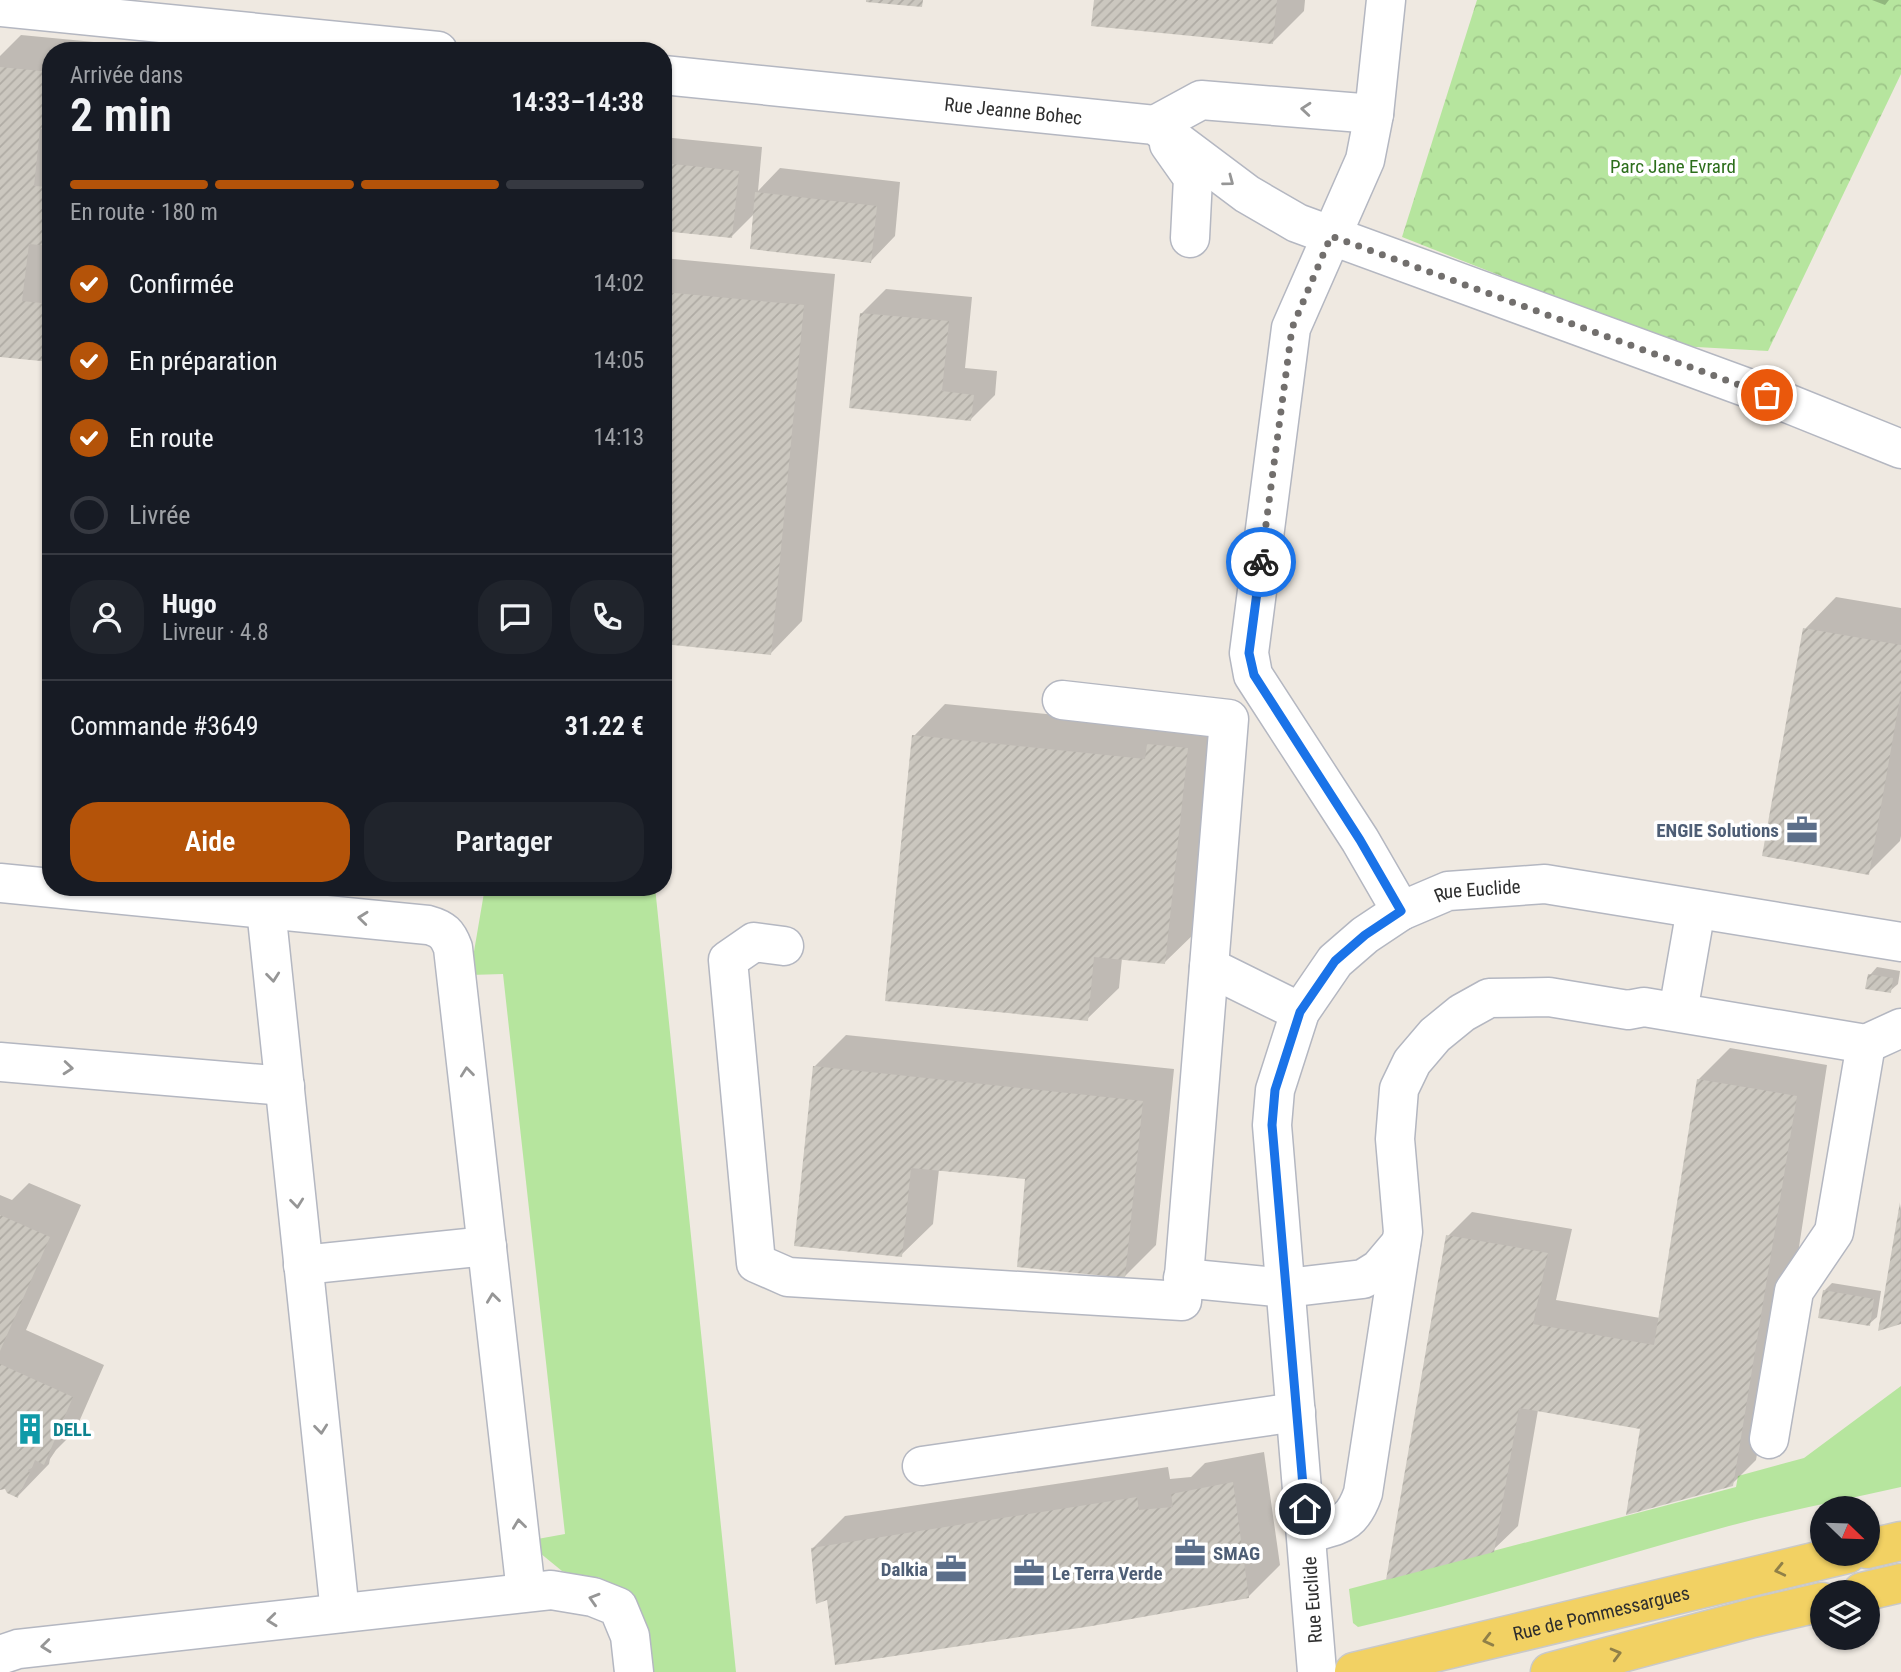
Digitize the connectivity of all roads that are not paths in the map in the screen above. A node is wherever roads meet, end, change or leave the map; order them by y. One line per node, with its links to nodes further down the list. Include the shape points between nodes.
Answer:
1 (1386, 0): 5 (street)
2 (0, 7): 3 (street)
3 (319, 42)
4 (672, 76): 6 (street, Rue Jeanne Bohec)
5 (1374, 114): 6 (street, one-way to 6, via 1201,100); 7 (street, via 1365,160)
6 (1155, 125): 7 (street, one-way to 7, via 1247,194 1297,223); 8 (street, via 1193,178)
7 (1331, 236): 9 (street, via 1767,395); 16 (street, via 1292,328 1249,653 1254,675)
8 (1190, 238)
9 (1901, 449)
10 (1062, 700): 19 (street, via 1229,719)
11 (0, 883): 12 (street)
12 (42, 887)
13 (133, 896): 14 (street)
14 (266, 909): 25 (street, one-way to 25); 27 (street, one-way to 14, via 449,936 428,925)
15 (1696, 909): 16 (street, Rue Euclide, via 1545,884 1448,891); 17 (street, Rue Euclide); 21 (street)
16 (1401, 911): 20 (street, Rue Euclide, via 1335,961)
17 (1901, 942)
18 (784, 946): 29 (street, via 754,942 728,960 756,1263 788,1277 1182,1301)
19 (1209, 967): 20 (street); 29 (street)
20 (1300, 1012): 30 (street, Rue Euclide, via 1275,1090 1272,1125)
21 (1678, 1012): 23 (street); 26 (street, via 1643,1007 1628,1010 1549,997 1489,998 1435,1035 1412,1062 1399,1089 1395,1139)
22 (1901, 1028): 23 (street)
23 (1866, 1044): 32 (street, via 1834,1232 1794,1291)
24 (0, 1062): 25 (street, one-way to 25)
25 (285, 1086): 28 (street, one-way to 28)
26 (1401, 1243): 30 (street, via 1379,1269 1363,1279); 34 (street, via 1363,1493 1347,1522)
27 (487, 1246): 28 (street); 40 (street, one-way to 27)
28 (303, 1265): 42 (street, one-way to 42)
29 (1184, 1278): 30 (street)
30 (1286, 1288): 31 (street, Rue Euclide)
31 (1296, 1412): 33 (street); 34 (street, Rue Euclide)
32 (1769, 1439)
33 (922, 1466)
34 (1307, 1534): 45 (street, Rue Euclide)
35 (1901, 1541): 36 (main road)
36 (1880, 1546)
37 (1810, 1563): 46 (main road, Rue de Pommessargues, one-way to 46)
38 (1901, 1583): 39 (main road)
39 (1880, 1588)
40 (526, 1592): 42 (street); 44 (street, one-way to 40, via 630,1636 618,1607 583,1595)
41 (1810, 1605): 47 (main road, one-way to 41)
42 (340, 1613): 43 (street, one-way to 43, via 18,1649)
43 (0, 1655)
44 (634, 1672)
45 (1317, 1672)
46 (1354, 1672)
47 (1550, 1672)

